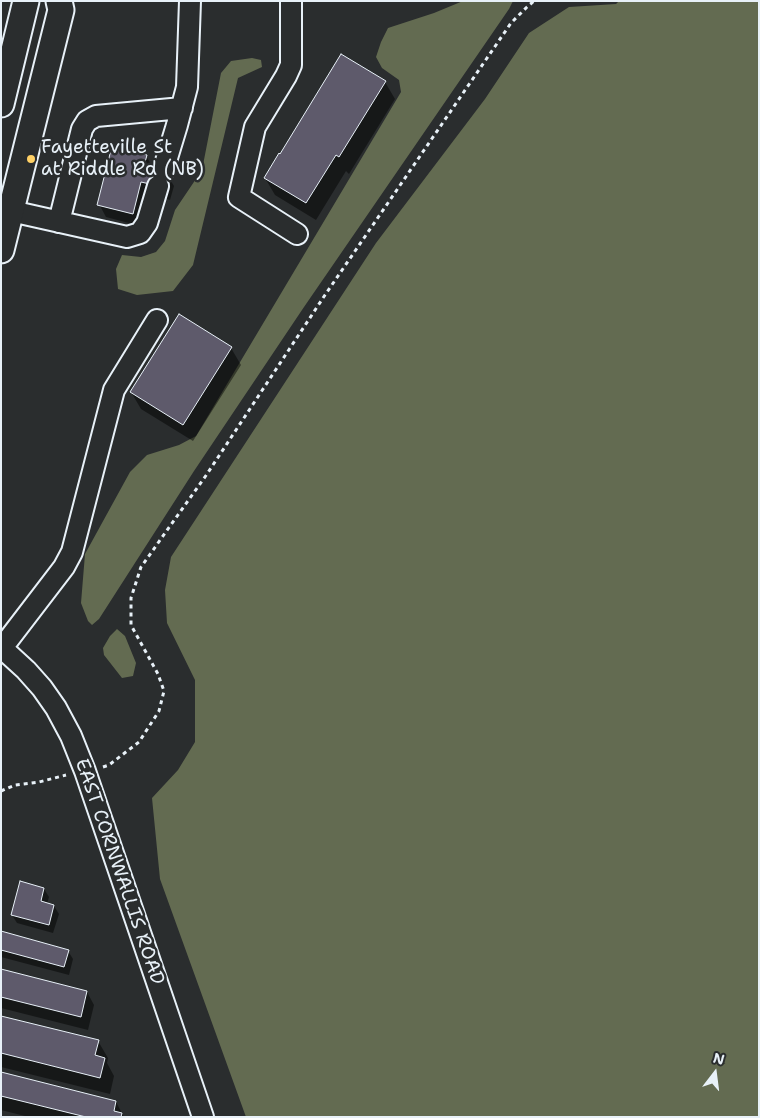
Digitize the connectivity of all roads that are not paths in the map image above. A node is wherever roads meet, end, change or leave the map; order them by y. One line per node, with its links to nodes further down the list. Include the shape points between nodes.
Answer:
1 (26, 1): 5 (main road)
2 (59, 1): 7 (main road, via 61,10)
3 (190, 1): 6 (street, via 187,87)
4 (291, 1): 9 (street, via 291,65 255,127 239,197)
5 (1, 104)
6 (182, 108): 8 (street, via 96,116 87,121 82,129); 8 (street, via 147,223 140,233 127,237)
7 (11, 211): 8 (street); 10 (main road)
8 (59, 222)
9 (297, 234)
10 (1, 250)
11 (157, 320): 12 (street, via 114,390 72,552)
12 (2, 648): 13 (street, EAST CORNWALLIS ROAD, via 42,688 71,736)
13 (203, 1117)

